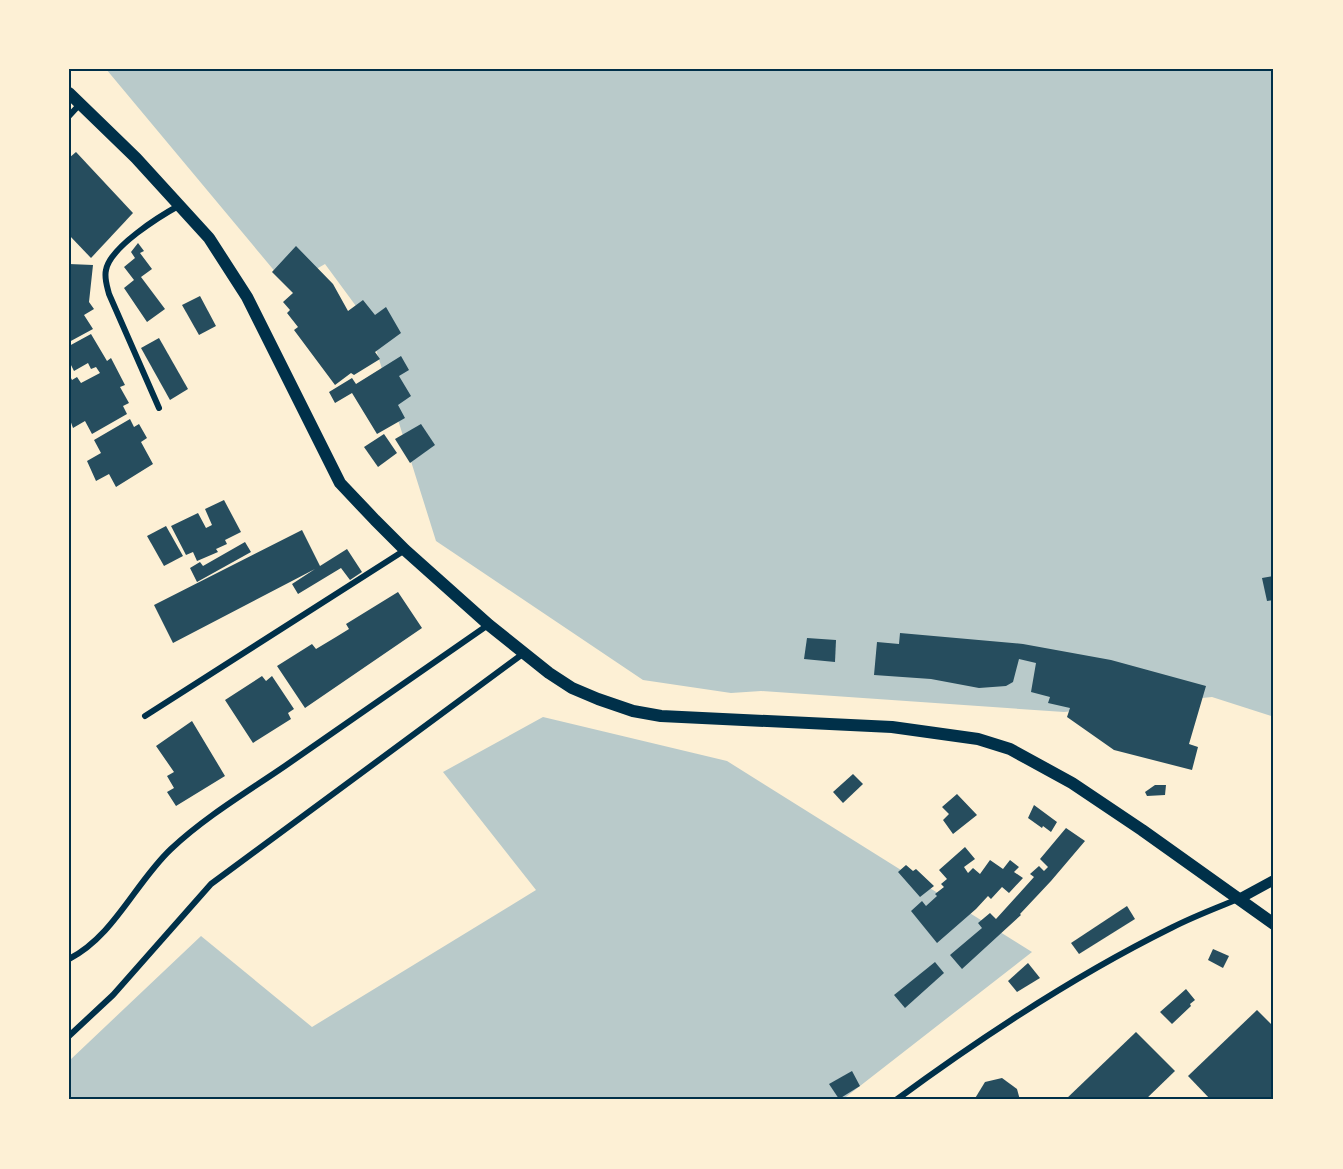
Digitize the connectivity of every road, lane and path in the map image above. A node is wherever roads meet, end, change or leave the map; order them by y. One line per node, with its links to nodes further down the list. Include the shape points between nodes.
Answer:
1 (69, 93): 2 (main road)
2 (80, 104): 3 (street); 4 (main road)
3 (69, 116)
4 (180, 205): 5 (street, via 148,223 111,259 106,271 109,294); 6 (main road, via 209,238 247,297 340,483)
5 (159, 408)
6 (405, 550): 7 (main road); 9 (street)
7 (489, 625): 8 (main road); 13 (street, via 198,827 152,869 100,936)
8 (524, 653): 11 (main road, via 572,688 633,711 661,716 892,727 978,739 1010,749 1081,789); 14 (street, via 210,884 112,995)
9 (145, 716)
10 (1274, 880): 11 (street)
11 (1239, 899): 12 (main road); 15 (street, via 1172,927 1102,965 1002,1026)
12 (1274, 924)
13 (69, 959)
14 (69, 1036)
15 (896, 1100)

